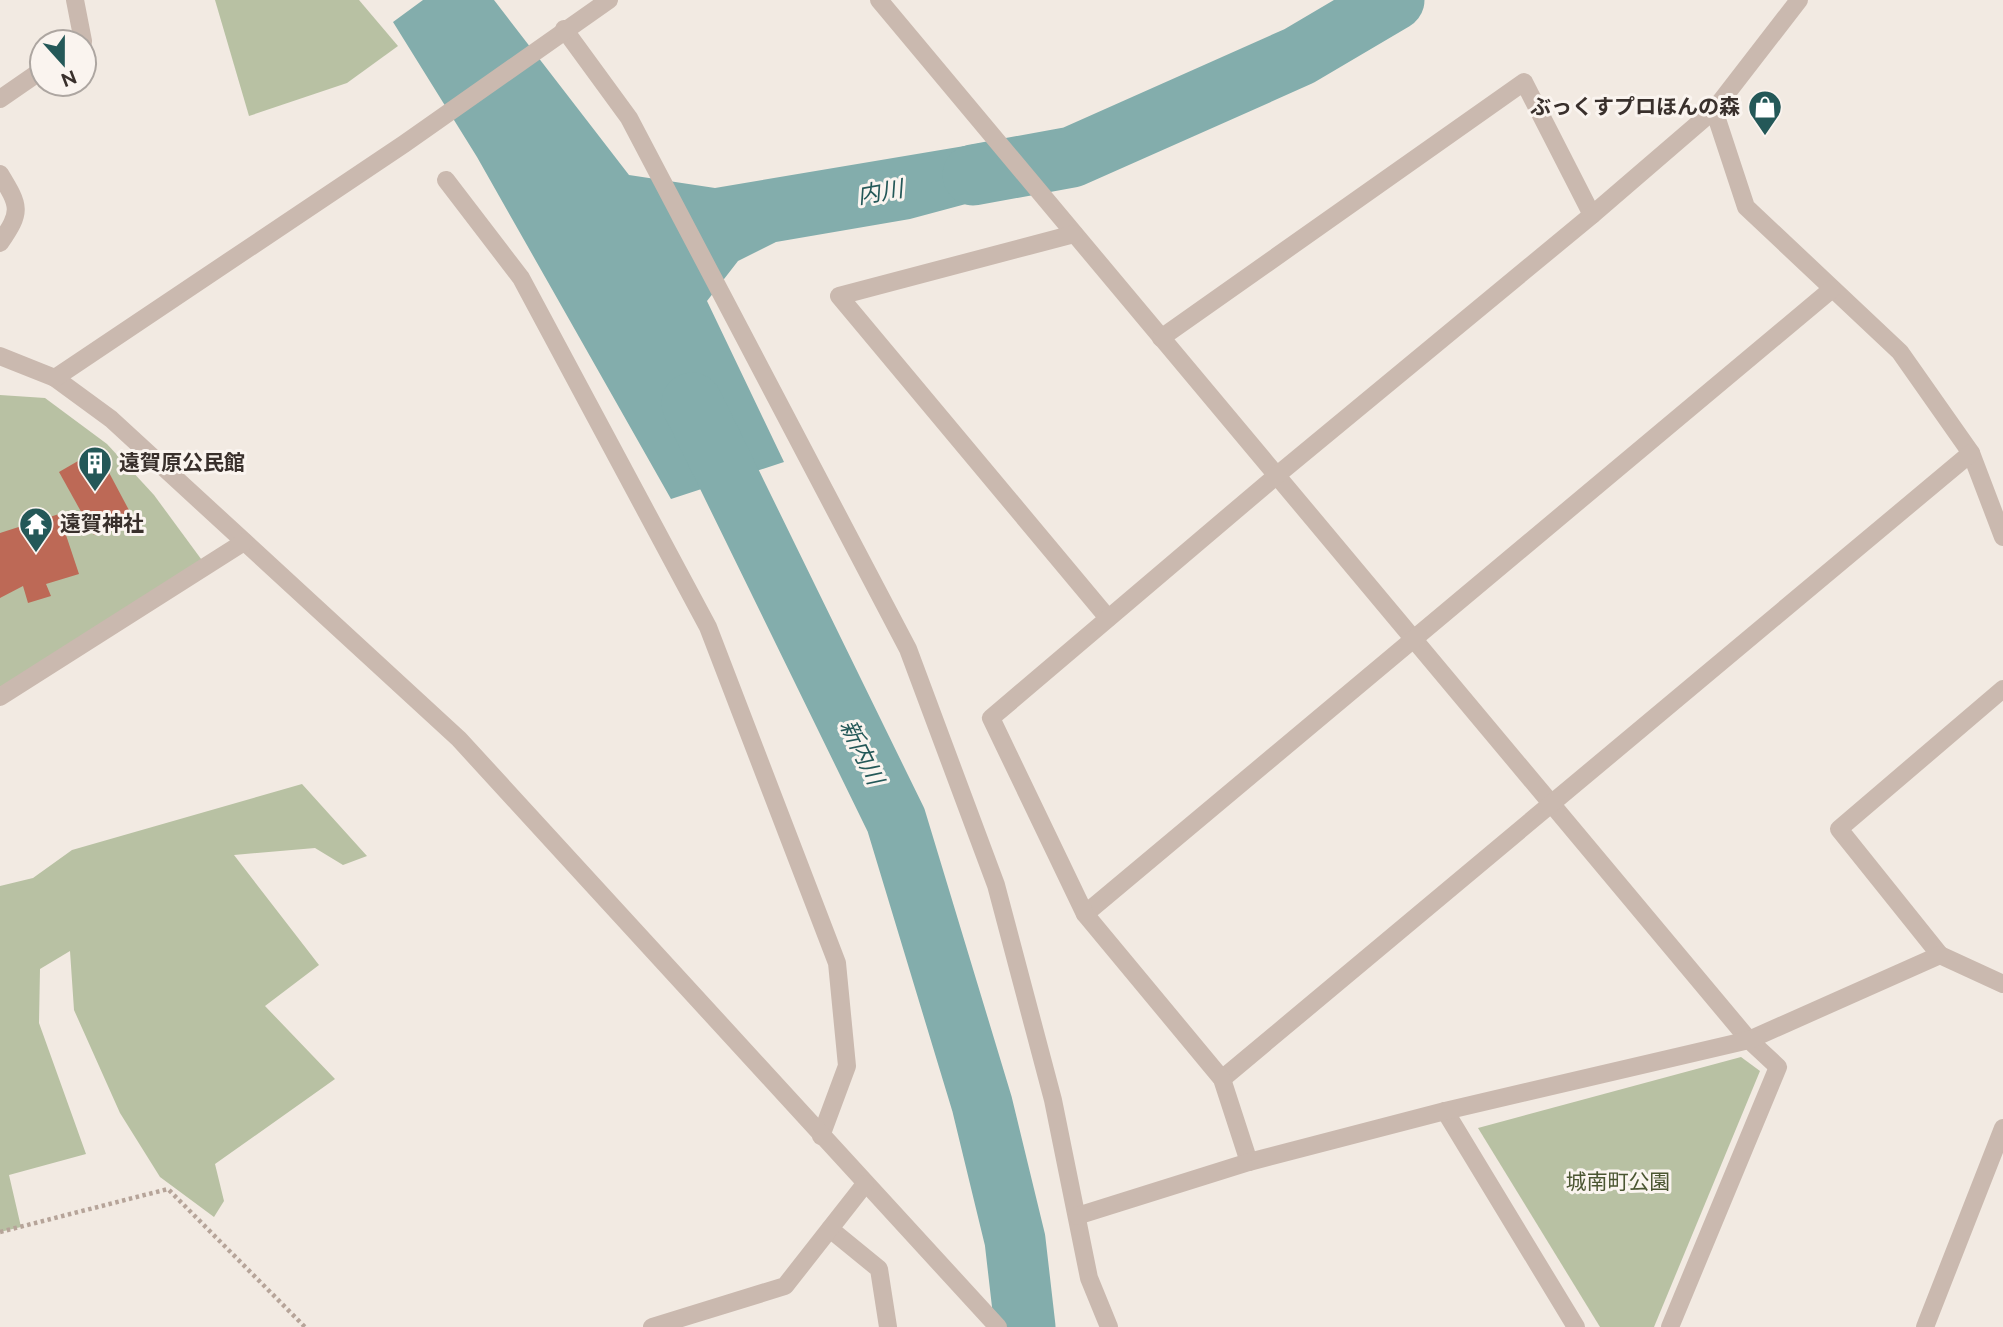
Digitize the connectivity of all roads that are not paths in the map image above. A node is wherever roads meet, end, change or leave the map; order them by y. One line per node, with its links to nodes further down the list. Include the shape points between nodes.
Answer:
1 (75, 0): 5 (street)
2 (609, 0): 6 (street)
3 (879, 0): 13 (street)
4 (1799, 0): 9 (street)
5 (80, 28)
6 (565, 29): 18 (street, via 404,144); 38 (street, via 629,118 908,649 996,885 1053,1100)
7 (28, 79): 8 (street)
8 (0, 99)
9 (1714, 110): 12 (street); 15 (street, via 1746,207)
10 (0, 174): 14 (street, via 15,198 16,220)
11 (446, 180): 35 (street, via 521,278 708,627 837,963 847,1066)
12 (1592, 215): 16 (street, via 1524,82); 20 (street)
13 (1074, 234): 16 (street); 23 (street, via 839,296)
14 (0, 243)
15 (1832, 289): 19 (street, via 1900,352); 24 (street)
16 (1161, 338): 20 (street)
17 (0, 356): 18 (street)
18 (55, 378): 22 (street, via 111,419)
19 (1971, 453): 21 (street); 27 (street)
20 (1276, 475): 23 (street); 24 (street)
21 (2003, 537)
22 (244, 542): 26 (street); 35 (street, via 459,739)
23 (1108, 618): 28 (street, via 991,718)
24 (1414, 639): 27 (street); 28 (street)
25 (2003, 689): 29 (street, via 1839,829)
26 (0, 697)
27 (1552, 803): 31 (street); 32 (street)
28 (1085, 914): 32 (street)
29 (1940, 955): 30 (street); 31 (street)
30 (2003, 984)
31 (1749, 1040): 33 (street); 45 (street, via 1778,1067)
32 (1222, 1079): 36 (street)
33 (1446, 1111): 36 (street); 44 (street)
34 (2003, 1128): 46 (street)
35 (821, 1136): 37 (street)
36 (1249, 1162): 38 (street)
37 (864, 1184): 39 (street); 42 (street)
38 (1077, 1216): 43 (street, via 1089,1278)
39 (830, 1229): 40 (street, via 785,1286); 41 (street, via 879,1269)
40 (652, 1327)
41 (888, 1327)
42 (998, 1327)
43 (1109, 1327)
44 (1576, 1327)
45 (1671, 1327)
46 (1925, 1327)

